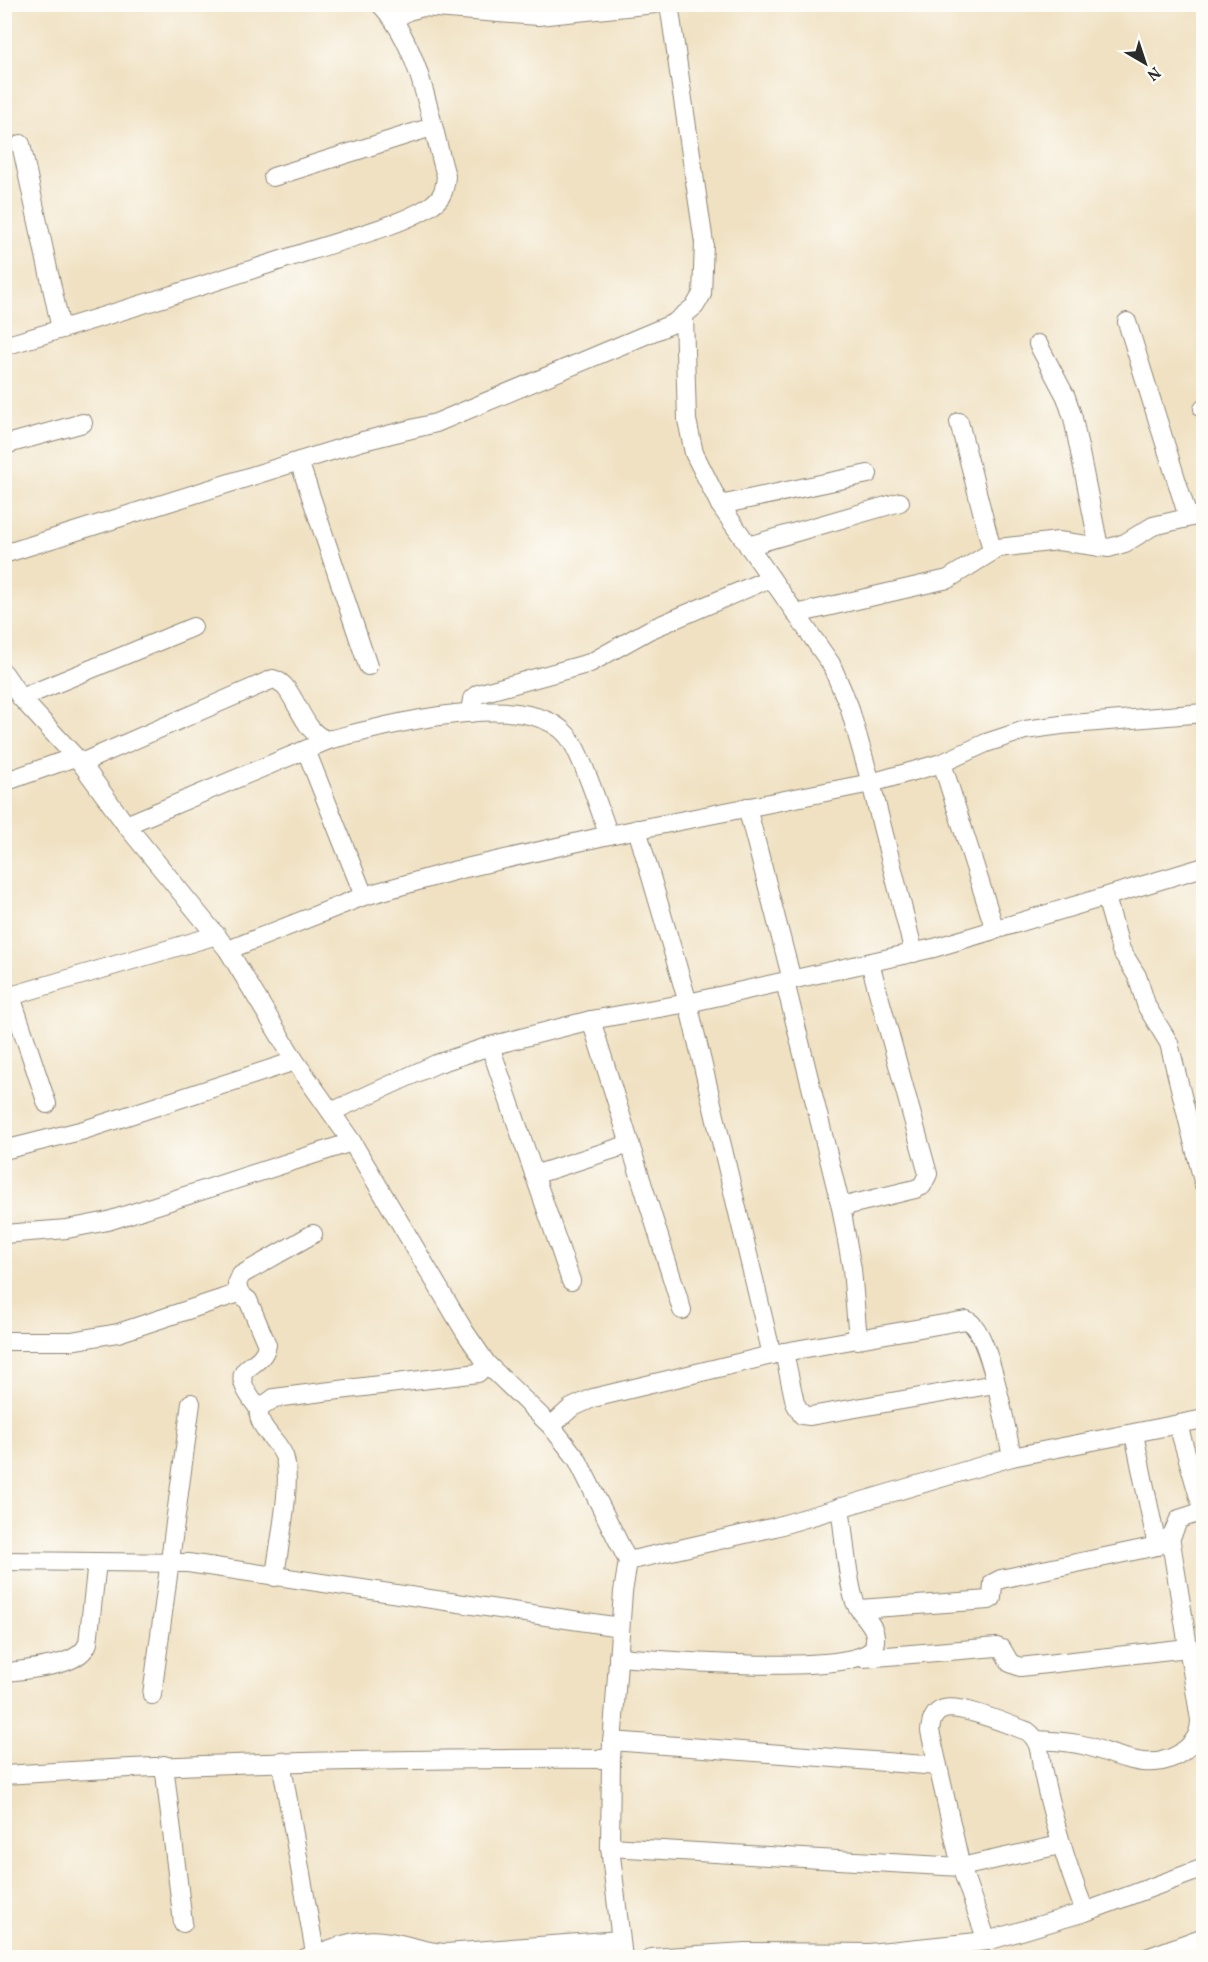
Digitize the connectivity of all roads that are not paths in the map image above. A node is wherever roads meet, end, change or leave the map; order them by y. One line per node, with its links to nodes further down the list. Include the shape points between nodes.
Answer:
1 (380, 4): 5 (street)
2 (655, 4): 4 (street)
3 (669, 4): 9 (street, via 704,243 702,294)
4 (628, 7): 5 (street, via 538,16 423,7)
5 (395, 20): 6 (street, via 413,58)
6 (432, 127): 8 (street); 11 (street, via 446,176 445,188 432,205 380,228)
7 (21, 144): 11 (street)
8 (273, 177)
9 (684, 315): 17 (street, via 674,323 436,423); 20 (street, via 687,420 694,453)
10 (1127, 322): 21 (street)
11 (61, 329): 13 (street)
12 (1038, 344): 23 (street, via 1073,417)
13 (4, 346)
14 (959, 422): 24 (street)
15 (83, 423): 16 (street)
16 (4, 445)
17 (299, 461): 25 (street); 29 (street)
18 (868, 474): 20 (street)
19 (900, 502): 22 (street)
20 (720, 505): 22 (street)
21 (1196, 515): 23 (street, via 1153,526 1117,547)
22 (748, 546): 26 (street)
23 (1100, 547): 24 (street, via 1058,541)
24 (992, 550): 27 (street, via 948,579)
25 (4, 554)
26 (771, 578): 27 (street); 32 (street, via 649,630 590,663 477,694)
27 (796, 614): 39 (street, via 831,664 849,706)
28 (193, 627): 31 (street)
29 (369, 666)
30 (4, 673): 31 (street)
31 (21, 698): 36 (street)
32 (470, 713): 34 (street); 43 (street, via 521,712 543,718 559,728 571,741)
33 (1203, 713): 37 (street, via 1025,730)
34 (331, 739): 35 (street); 36 (street, via 314,733 283,685 273,679)
35 (306, 750): 41 (street); 45 (street)
36 (78, 760): 38 (street); 41 (street)
37 (942, 764): 39 (street); 47 (street)
38 (4, 782)
39 (871, 783): 40 (street); 49 (street)
40 (747, 807): 42 (street); 51 (street)
41 (126, 825): 48 (street)
42 (637, 829): 43 (street); 53 (street)
43 (609, 835): 45 (street)
44 (1202, 872): 46 (street)
45 (364, 896): 48 (street)
46 (1106, 897): 47 (street); 63 (street, via 1121,950 1137,976 1146,1007 1169,1043)
47 (995, 930): 49 (street)
48 (222, 943): 52 (street); 56 (street)
49 (914, 953): 50 (street)
50 (870, 963): 51 (street); 64 (street, via 928,1174 922,1186 915,1189)
51 (789, 981): 53 (street); 64 (street)
52 (8, 997): 57 (street)
53 (688, 1004): 54 (street); 72 (street)
54 (591, 1020): 55 (street); 60 (street)
55 (490, 1046): 58 (street, via 436,1064); 62 (street)
56 (295, 1061): 58 (street); 61 (street, via 84,1130)
57 (47, 1104)
58 (331, 1112): 59 (street)
59 (352, 1142): 65 (street, via 108,1221); 73 (street)
60 (630, 1144): 62 (street); 69 (street)
61 (4, 1150)
62 (534, 1175): 67 (street)
63 (1203, 1185)
64 (841, 1207): 70 (street, via 852,1269)
65 (4, 1234)
66 (313, 1234): 68 (street, via 241,1275)
67 (571, 1281)
68 (239, 1293): 71 (street, via 118,1333 71,1341); 76 (street, via 248,1300 267,1345 242,1376 243,1386)
69 (682, 1310)
70 (858, 1340): 72 (street); 74 (street, via 969,1320)
71 (4, 1341)
72 (778, 1353): 74 (street, via 802,1415); 79 (street, via 593,1398 571,1408)
73 (487, 1364): 76 (street, via 478,1373 273,1398); 79 (street)
74 (995, 1383): 81 (street)
75 (191, 1403): 88 (street)
76 (259, 1409): 89 (street, via 261,1423 279,1446 286,1465)
77 (1203, 1419): 78 (street)
78 (1178, 1425): 80 (street); 83 (street)
79 (550, 1426): 86 (street, via 577,1459)
80 (1134, 1434): 81 (street); 84 (street)
81 (1012, 1457): 82 (street)
82 (840, 1507): 86 (street, via 775,1527); 90 (street)
83 (1203, 1511): 84 (street, via 1179,1519)
84 (1164, 1541): 90 (street, via 1001,1579 993,1583 989,1600); 92 (street)
85 (4, 1561): 87 (street)
86 (628, 1561): 91 (street)
87 (97, 1562): 88 (street); 95 (street, via 88,1643 81,1654 67,1662)
88 (169, 1563): 89 (street); 96 (street)
89 (275, 1577): 91 (street)
90 (859, 1610): 94 (street, via 873,1628 874,1645)
91 (620, 1627): 93 (street)
92 (1188, 1648): 94 (street, via 1020,1667 1010,1663 998,1647); 97 (street, via 1200,1728 1182,1753 1160,1762 1144,1763 1076,1744)
93 (618, 1657): 94 (street, via 758,1667); 98 (street)
94 (863, 1658)
95 (4, 1673)
96 (152, 1695)
97 (1036, 1740): 101 (street, via 1027,1731 955,1708 945,1709 931,1721); 103 (street)
98 (612, 1750): 99 (street); 101 (street); 104 (street)
99 (280, 1761): 100 (street); 114 (street)
100 (164, 1765): 102 (street); 108 (street)
101 (938, 1766): 105 (street)
102 (4, 1775)
103 (1060, 1845): 105 (street); 107 (street)
104 (610, 1847): 105 (street); 111 (street)
105 (961, 1867): 110 (street)
106 (1203, 1868): 107 (street)
107 (1085, 1912): 110 (street)
108 (183, 1923)
109 (1203, 1937): 112 (street)
110 (987, 1941): 113 (street, via 869,1953)
111 (622, 1949): 114 (street, via 446,1953 380,1940 362,1941)
112 (1185, 1951): 116 (street)
113 (746, 1955): 115 (street)
114 (312, 1956)
115 (651, 1958)
116 (1147, 1958)

